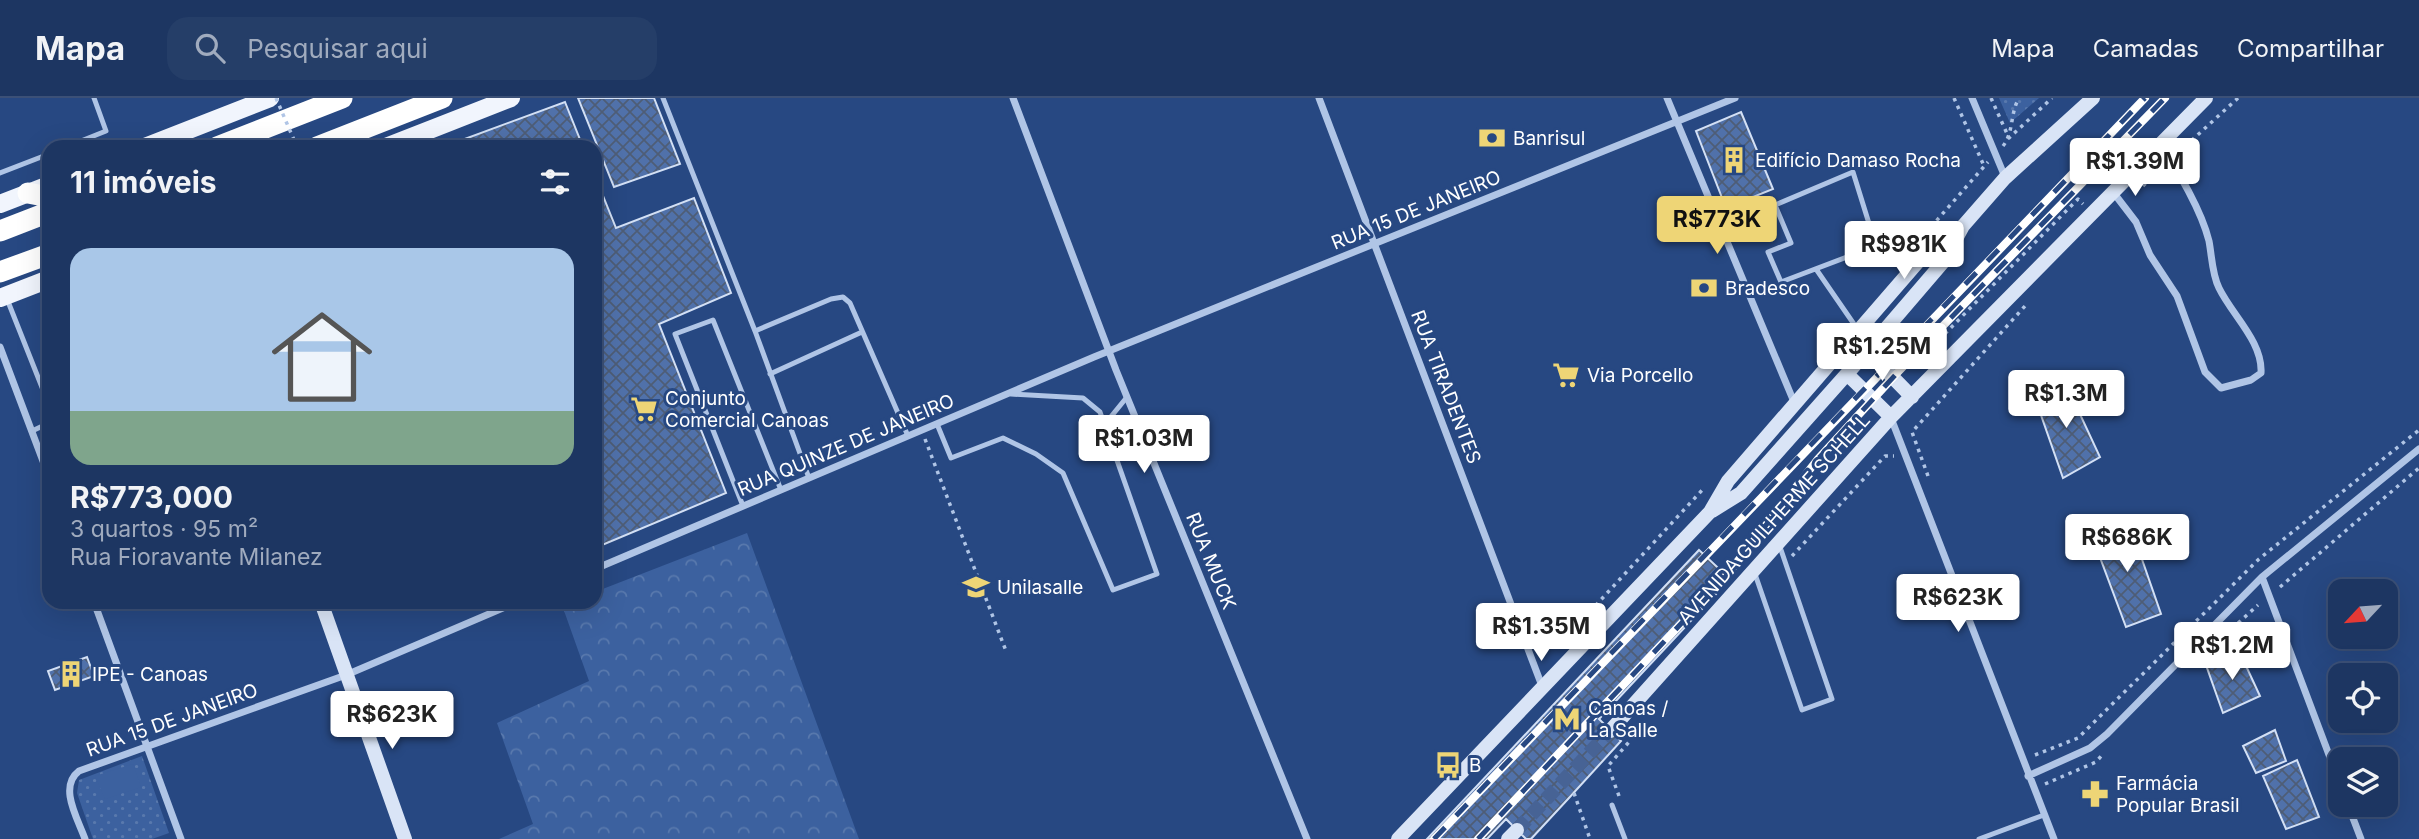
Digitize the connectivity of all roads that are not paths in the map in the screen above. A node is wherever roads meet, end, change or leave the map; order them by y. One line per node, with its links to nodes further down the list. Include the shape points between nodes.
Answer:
1 (94, 98): 15 (lane, via 106,131)
2 (270, 98): 16 (main road)
3 (342, 98): 17 (highway)
4 (442, 98): 18 (highway)
5 (511, 98): 19 (main road)
6 (663, 98): 41 (lane)
7 (1013, 98): 44 (street, RUA MUCK)
8 (1319, 98): 32 (street, RUA TIRADENTES)
9 (1667, 98): 14 (street)
10 (1735, 98): 14 (street, RUA 15 DE JANEIRO)
11 (1972, 98): 23 (street)
12 (2093, 98): 23 (main road)
13 (2206, 98): 20 (main road, AVENIDA GUILHERME SCHELL)
14 (1677, 123): 32 (street, RUA 15 DE JANEIRO); 52 (street)
15 (84, 140)
16 (163, 140)
17 (235, 140)
18 (335, 140)
19 (420, 140)
20 (2158, 145): 25 (main road, AVENIDA GUILHERME SCHELL); 25 (street, via 2171,159 2208,239 2217,286 2254,342 2261,373 2221,388 2212,382 2177,296)
21 (42, 157): 22 (lane)
22 (0, 173)
23 (2005, 178): 30 (main road)
24 (42, 188): 26 (main road)
25 (2113, 191): 51 (main road, AVENIDA GUILHERME SCHELL)
26 (28, 193): 27 (highway); 28 (main road)
27 (42, 196)
28 (0, 204)
29 (42, 215): 31 (highway)
30 (1963, 226): 37 (main road, via 1930,248); 45 (main road, via 1944,261)
31 (0, 231)
32 (1374, 244): 44 (street, RUA 15 DE JANEIRO); 73 (street, RUA TIRADENTES)
33 (1876, 246): 35 (lane); 35 (lane, via 1853,172 1775,205 1791,243 1768,252 1781,282); 37 (lane)
34 (42, 257): 36 (highway)
35 (1816, 269): 40 (lane)
36 (0, 272)
37 (1908, 273): 40 (main road)
38 (42, 284): 39 (main road)
39 (3, 297): 48 (lane)
40 (1858, 330): 52 (main road)
41 (755, 331): 42 (lane, via 843,297); 46 (lane)
42 (862, 332): 46 (lane); 58 (lane)
43 (0, 347): 57 (street)
44 (1109, 351): 49 (street, RUA QUINZE DE JANEIRO); 50 (street, RUA MUCK)
45 (1867, 352): 47 (main road); 51 (main road)
46 (770, 374): 61 (lane)
47 (1847, 374): 53 (main road); 64 (main road, via 1741,493)
48 (42, 389)
49 (1007, 394): 54 (street, RUA QUINZE DE JANEIRO); 55 (lane, via 1083,398 1100,412)
50 (1127, 397): 55 (lane); 84 (street, RUA MUCK)
51 (1912, 397): 53 (main road, AVENIDA GUILHERME SCHELL)
52 (1794, 402): 64 (main road, via 1728,481)
53 (1891, 417): 65 (main road, AVENIDA GUILHERME SCHELL); 77 (street)
54 (937, 424): 55 (lane, via 951,458 1003,438 1063,473 1113,590 1157,574); 58 (street, RUA QUINZE DE JANEIRO)
55 (1104, 424)
56 (42, 427): 57 (lane)
57 (32, 431): 60 (street)
58 (908, 436): 61 (street, RUA QUINZE DE JANEIRO)
59 (2419, 449): 68 (street)
60 (42, 452)
61 (809, 478): 62 (street, RUA QUINZE DE JANEIRO)
62 (781, 490): 63 (street, RUA QUINZE DE JANEIRO); 63 (lane, via 713,320 675,334)
63 (743, 506): 66 (street, RUA QUINZE DE JANEIRO)
64 (1710, 512): 73 (main road)
65 (1779, 543): 67 (main road, AVENIDA GUILHERME SCHELL); 67 (lane, via 1832,699 1802,710)
66 (602, 566)
67 (1754, 571): 74 (main road, AVENIDA GUILHERME SCHELL)
68 (2262, 577): 76 (street); 77 (street, via 2107,734 2090,748)
69 (97, 609): 75 (street)
70 (323, 609): 72 (main road)
71 (501, 609): 72 (street)
72 (346, 675): 75 (street, RUA 15 DE JANEIRO); 83 (main road)
73 (1542, 687): 85 (main road)
74 (1610, 731)
75 (146, 745): 81 (street, RUA 15 DE JANEIRO, via 79,771 71,779 69,792); 82 (street)
76 (2328, 752)
77 (2028, 776): 79 (street)
78 (1612, 805): 86 (lane)
79 (2044, 815): 87 (lane); 88 (street)
80 (2353, 817): 89 (street)
81 (85, 839)
82 (180, 839)
83 (405, 839)
84 (1307, 839)
85 (1398, 839)
86 (1625, 839)
87 (1979, 839)
88 (2054, 839)
89 (2361, 839)

